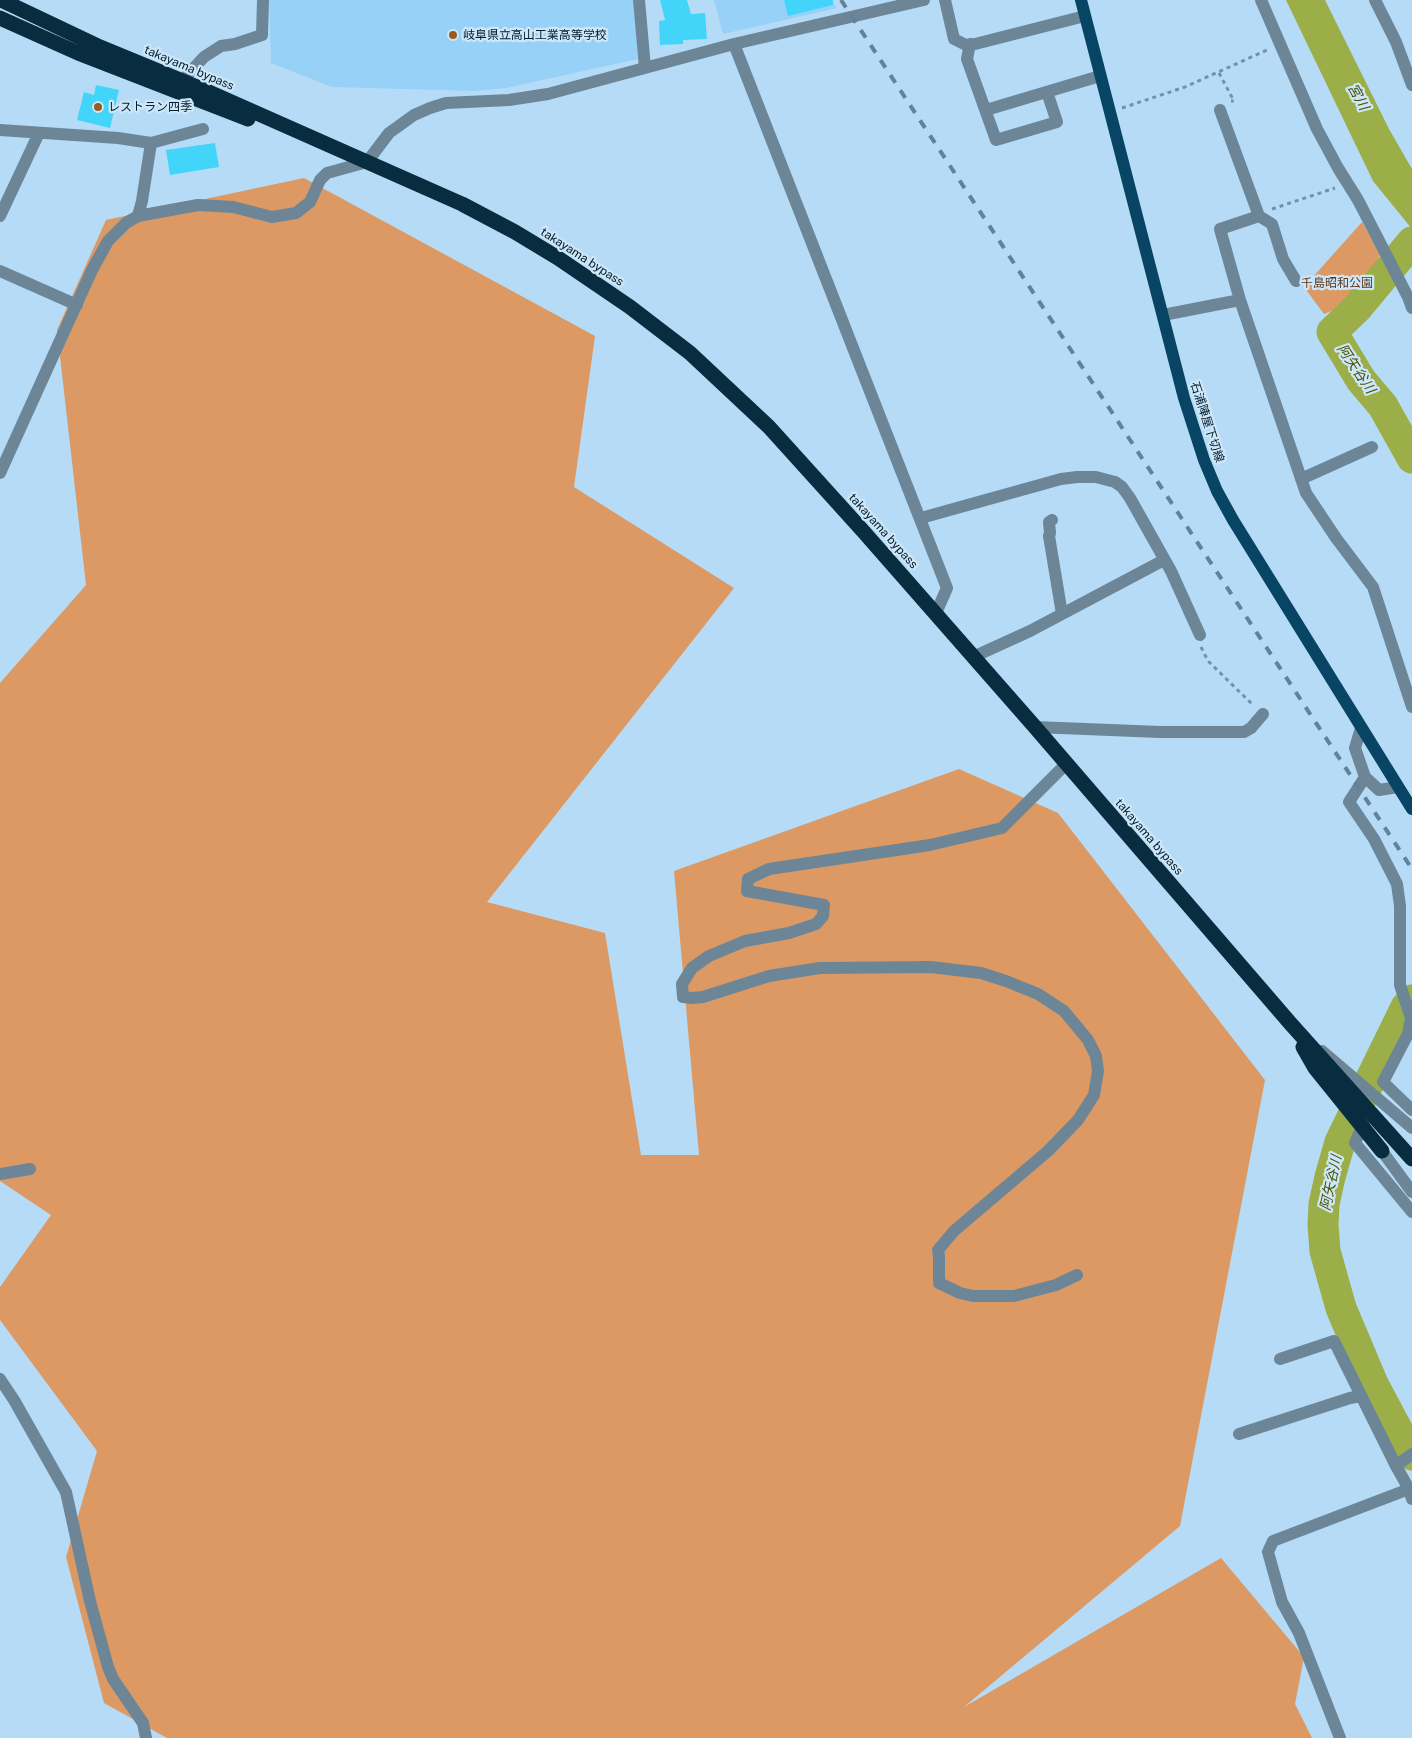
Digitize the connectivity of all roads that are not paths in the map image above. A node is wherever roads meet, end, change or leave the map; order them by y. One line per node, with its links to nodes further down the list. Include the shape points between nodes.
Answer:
1 (1, 0): 15 (highway, takayama bypass)
2 (263, 0): 15 (street, via 262,35 221,46 204,57)
3 (638, 0): 13 (street)
4 (924, 0): 11 (street)
5 (945, 0): 12 (street, via 954,39)
6 (1081, 0): 9 (main road, 石浦陣屋下切線)
7 (1260, 0): 32 (street, via 1317,129)
8 (1375, 0): 16 (street)
9 (1085, 16): 12 (street); 14 (main road, 石浦陣屋下切線)
10 (0, 18): 24 (highway, takayama bypass, via 206,104)
11 (734, 44): 13 (street); 37 (street)
12 (970, 44): 19 (street, via 968,59)
13 (645, 68): 24 (street, via 548,94 509,100 446,103 430,108 389,133)
14 (1100, 76): 17 (street); 33 (main road, 石浦陣屋下切線)
15 (182, 81): 24 (highway, takayama bypass)
16 (1412, 85)
17 (1047, 92): 19 (street); 19 (street, via 1058,122 996,140)
18 (1223, 107): 25 (street)
19 (986, 110)
20 (203, 129): 23 (street)
21 (0, 130): 22 (street)
22 (38, 133): 23 (street); 26 (street)
23 (151, 142): 27 (street)
24 (366, 162): 27 (street, via 327,173 310,202 296,213 272,217 233,207 198,206); 40 (highway, takayama bypass, via 462,204 514,232 630,307 690,353 769,427)
25 (1258, 215): 29 (street, via 1272,224 1284,259); 30 (street, via 1220,229)
26 (0, 216)
27 (138, 216): 31 (street, via 108,241)
28 (0, 271): 31 (street)
29 (1296, 281)
30 (1240, 300): 33 (street); 36 (street)
31 (77, 305): 35 (street)
32 (1412, 308)
33 (1163, 315): 47 (main road, 石浦陣屋下切線, via 1184,398 1217,491)
34 (1372, 447): 36 (street)
35 (0, 473)
36 (1301, 479): 44 (street, via 1306,493 1373,587)
37 (921, 518): 39 (street, via 1061,479 1106,479 1115,482 1130,498); 40 (street, via 948,588)
38 (1052, 520): 41 (street, via 1049,522 1049,536)
39 (1164, 560): 41 (street); 42 (street)
40 (936, 614): 43 (highway, takayama bypass)
41 (1062, 614): 43 (street)
42 (1200, 635)
43 (974, 657): 46 (highway, takayama bypass)
44 (1412, 707)
45 (1262, 714): 46 (street, via 1244,732)
46 (1035, 727): 48 (highway, takayama bypass)
47 (1361, 728): 49 (street, via 1355,748); 50 (main road, 石浦陣屋下切線)
48 (1066, 764): 52 (highway, takayama bypass); 63 (street, via 1002,828 930,845 769,869 748,879 747,891 824,904 823,916 816,924 745,941 710,956 692,968 682,984 683,997 692,998 769,976 820,968 931,967 981,973 1006,981 1038,994 1064,1012 1088,1040 1096,1056 1098,1071 1094,1095 1078,1120 1048,1151 954,1230 938,1250 939,1283 973,1296 1014,1296 1056,1285)
49 (1365, 777): 50 (street, via 1379,790); 53 (street, via 1349,802 1374,839 1397,884 1400,985 1411,1018 1408,1034)
50 (1405, 792): 51 (main road, 石浦陣屋下切線)
51 (1412, 809)
52 (1290, 1023): 56 (street); 57 (highway, via 1314,1068); 58 (highway)
53 (1383, 1082): 54 (street); 62 (street, via 1355,1142)
54 (1407, 1095): 55 (street)
55 (1412, 1110)
56 (1412, 1128)
57 (1382, 1151): 61 (street)
58 (1412, 1159)
59 (30, 1169): 60 (street)
60 (0, 1174)
61 (1412, 1192)
62 (1412, 1212)
63 (1077, 1275)
64 (1280, 1359): 66 (street, via 1334,1341)
65 (0, 1380): 70 (street, via 66,1492 108,1667 143,1723)
66 (1361, 1396): 67 (street); 68 (street)
67 (1239, 1434)
68 (1404, 1460): 69 (street)
69 (1410, 1494): 71 (street, via 1273,1541 1268,1552 1282,1602 1299,1633)
70 (146, 1738)
71 (1340, 1738)

